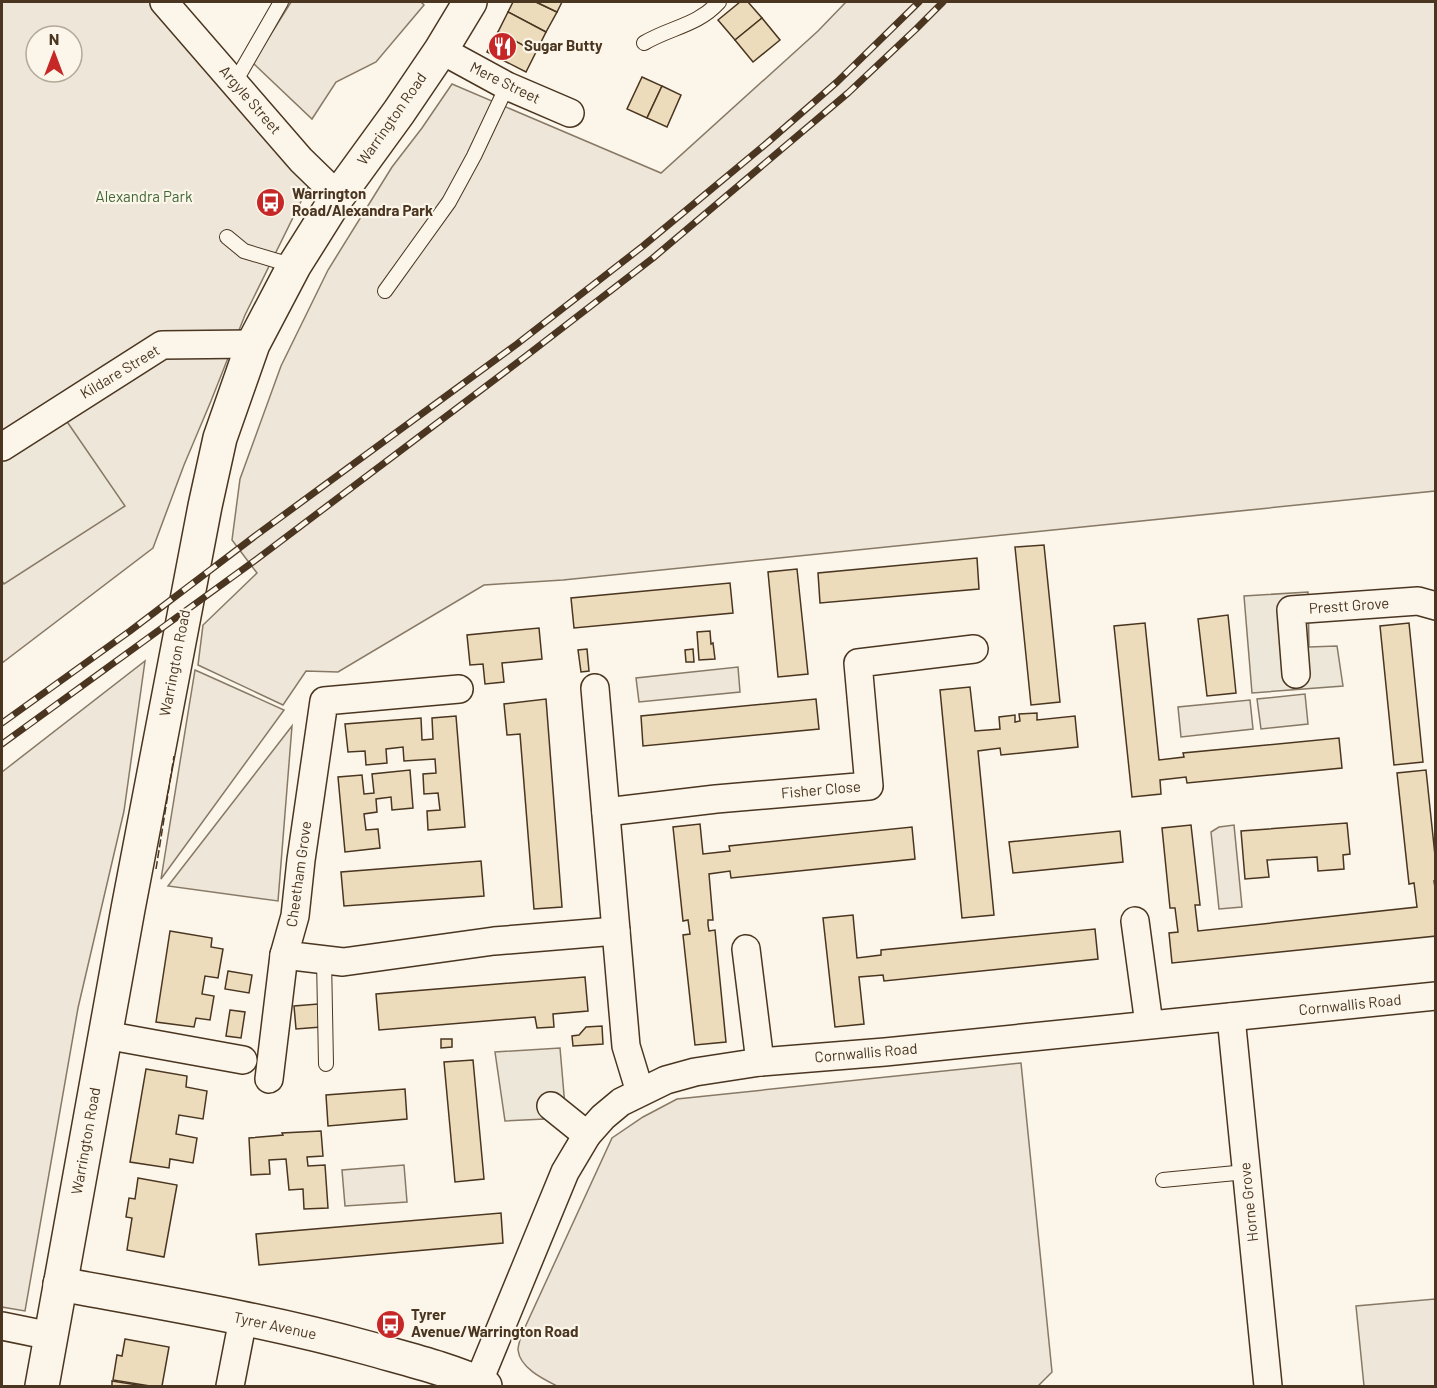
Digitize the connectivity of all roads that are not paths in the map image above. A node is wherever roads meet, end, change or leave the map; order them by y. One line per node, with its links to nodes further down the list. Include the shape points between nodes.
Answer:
1 (164, 2): 7 (street, Argyle Street)
2 (280, 2): 7 (lane)
3 (718, 2): 5 (lane, via 710,12 692,22)
4 (464, 4): 6 (main road, Warrington Road)
5 (644, 43)
6 (441, 50): 8 (street, Mere Street); 10 (main road, Warrington Road)
7 (235, 82): 10 (street, Argyle Street, via 301,160)
8 (507, 86): 9 (street, Mere Street); 13 (lane, via 449,202)
9 (570, 113)
10 (338, 196): 12 (main road, Warrington Road)
11 (226, 237): 12 (lane, via 244,251)
12 (294, 266): 14 (main road, Warrington Road)
13 (385, 291)
14 (253, 344): 15 (street, Kildare Street, via 162,345); 30 (main road, Warrington Road, via 220,438)
15 (2, 447)
16 (1436, 606): 18 (street, Prestt Grove, via 1418,601 1291,610)
17 (974, 649): 21 (street, Fisher Close, via 858,663 869,786)
18 (1296, 674)
19 (595, 688): 21 (street)
20 (459, 689): 25 (street, Cheetham Grove, via 324,701 296,916)
21 (606, 812): 23 (street)
22 (1135, 921): 29 (street)
23 (616, 931): 26 (street, via 494,941 343,962); 35 (street, via 626,1046)
24 (746, 949): 32 (street)
25 (284, 955): 26 (street); 34 (street)
26 (324, 959): 33 (lane)
27 (1436, 996): 28 (street, Cornwallis Road)
28 (1231, 1017): 29 (street, Cornwallis Road); 38 (street, Horne Grove)
29 (1149, 1024): 32 (street, Cornwallis Road)
30 (105, 1035): 31 (street); 40 (main road, Warrington Road)
31 (243, 1060)
32 (760, 1062): 35 (street, Cornwallis Road, via 695,1072)
33 (326, 1064)
34 (270, 1080)
35 (640, 1092): 37 (street, Cornwallis Road, via 621,1102)
36 (551, 1106): 37 (street)
37 (587, 1135): 44 (street, Cornwallis Road, via 565,1172)
38 (1246, 1172): 39 (lane); 47 (street, Horne Grove)
39 (1162, 1180)
40 (60, 1284): 41 (main road, Tyrer Avenue); 43 (main road, Warrington Road)
41 (243, 1319): 44 (main road, Tyrer Avenue, via 413,1360); 46 (street)
42 (2, 1326): 43 (street)
43 (51, 1335): 45 (main road, Warrington Road)
44 (481, 1385)
45 (42, 1386)
46 (230, 1386)
47 (1268, 1386)

